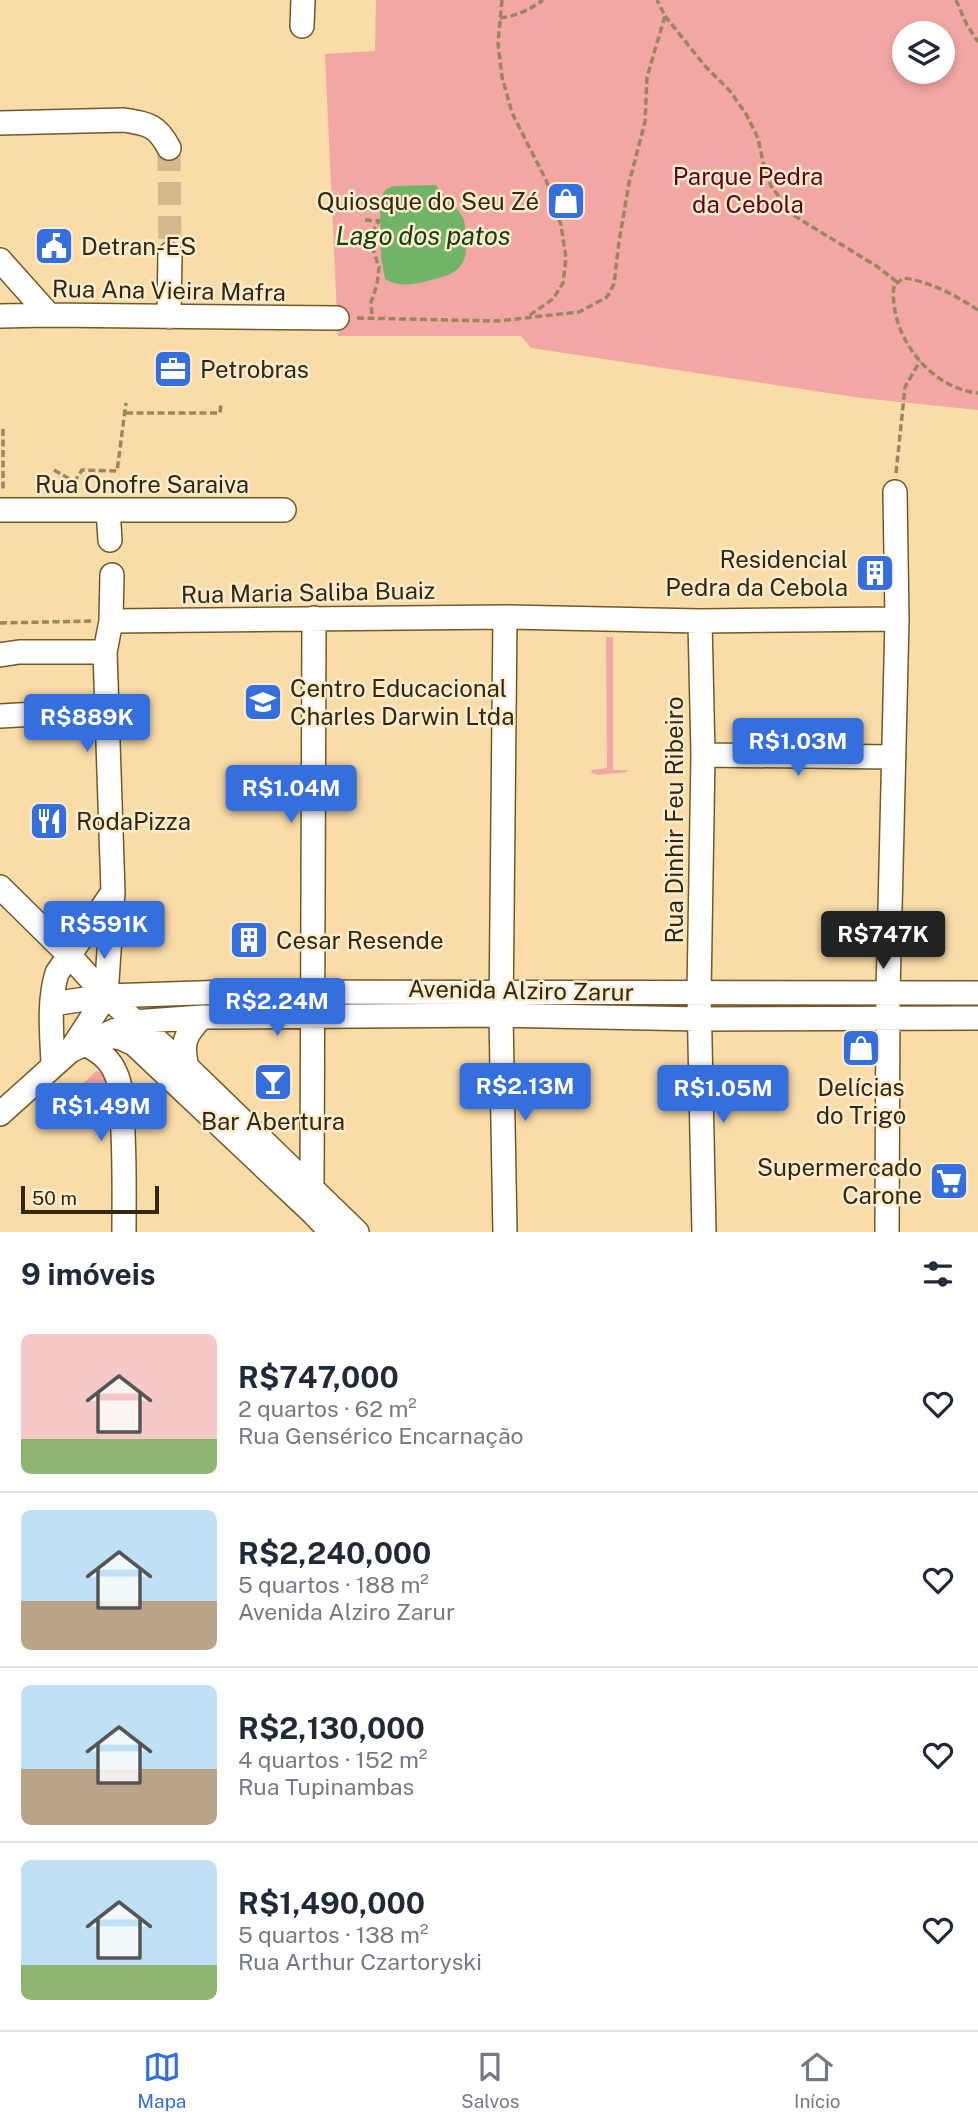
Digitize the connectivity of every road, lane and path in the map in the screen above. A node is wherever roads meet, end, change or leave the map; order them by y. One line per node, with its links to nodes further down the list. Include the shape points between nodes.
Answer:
1 (303, 0): 8 (street)
2 (502, 0): 7 (path)
3 (544, 0): 7 (path)
4 (657, 0): 6 (path)
5 (956, 0): 9 (path)
6 (665, 16): 15 (path, via 746,114 771,186 793,215); 22 (path, via 647,77 645,121 629,183 614,284 607,298 579,312)
7 (500, 19): 22 (path, via 502,78 512,113 546,180 566,258 563,283 553,299)
8 (302, 26)
9 (978, 42)
10 (0, 123): 11 (street, via 124,120 156,128)
11 (169, 148)
12 (365, 220): 21 (path, via 379,221 370,241 379,267)
13 (170, 254): 19 (street)
14 (0, 260): 17 (street)
15 (897, 282): 16 (path, via 904,278 922,281); 23 (path, via 893,292 896,312)
16 (978, 310)
17 (49, 315): 18 (street, Rua Ana Vieira Mafra); 19 (street, Rua Ana Vieira Mafra)
18 (0, 316)
19 (169, 317): 20 (street, Rua Ana Vieira Mafra)
20 (337, 318): 21 (path)
21 (372, 318): 22 (path)
22 (525, 318)
23 (920, 361): 24 (path, via 938,378); 32 (path, via 905,387)
24 (978, 393)
25 (126, 403): 27 (path)
26 (221, 404): 27 (path, via 220,413)
27 (125, 413): 31 (path, via 117,471 82,470)
28 (3, 429): 30 (path)
29 (54, 470): 31 (path)
30 (2, 480): 34 (path)
31 (74, 482): 33 (path)
32 (895, 492): 41 (street)
33 (67, 493)
34 (2, 502): 35 (street, Rua Onofre Saraiva)
35 (108, 510): 36 (street, Rua Onofre Saraiva); 37 (street)
36 (284, 510)
37 (110, 540)
38 (112, 575): 42 (street)
39 (505, 617): 40 (street, Rua Maria Saliba Buaiz); 43 (street, Rua Maria Saliba Buaiz); 60 (street)
40 (314, 618): 42 (street, Rua Maria Saliba Buaiz); 59 (street)
41 (897, 619): 43 (street, Rua Maria Saliba Buaiz); 50 (street)
42 (111, 621): 44 (path); 45 (street)
43 (700, 621): 49 (street, Rua Dinhir Feu Ribeiro)
44 (0, 623)
45 (105, 652): 46 (street); 47 (street)
46 (0, 655)
47 (108, 710): 48 (street); 52 (street)
48 (0, 716)
49 (703, 755): 50 (street); 56 (street, Rua Dinhir Feu Ribeiro)
50 (894, 757): 54 (street)
51 (0, 887): 53 (street)
52 (113, 892): 53 (street); 57 (street)
53 (69, 955): 57 (street); 58 (street, via 57,973)
54 (888, 993): 55 (street, Avenida Alziro Zarur); 56 (street, Avenida Alziro Zarur); 62 (street)
55 (978, 993)
56 (699, 994): 60 (street, Avenida Alziro Zarur); 64 (street, Rua Dinhir Feu Ribeiro)
57 (106, 996): 58 (street, Avenida Alziro Zarur); 59 (street, Avenida Alziro Zarur, via 229,992); 65 (street); 66 (street)
58 (52, 1004): 66 (street)
59 (313, 1004): 60 (street, Avenida Alziro Zarur); 61 (street, Avenida Alziro Zarur); 69 (street)
60 (501, 1004): 64 (street, Avenida Alziro Zarur); 74 (street)
61 (202, 1017): 65 (street, Avenida Alziro Zarur); 67 (street, via 184,1042)
62 (888, 1017): 63 (street, Avenida Alziro Zarur); 64 (street, Avenida Alziro Zarur); 76 (street)
63 (978, 1018)
64 (699, 1019): 75 (street, Rua Dinhir Feu Ribeiro)
65 (134, 1022): 66 (street, Avenida Alziro Zarur); 67 (street)
66 (78, 1049): 68 (street); 70 (street, via 121,1038 134,1044); 71 (street, via 97,1050 117,1075 123,1129)
67 (187, 1067): 69 (street)
68 (0, 1114)
69 (312, 1188): 73 (street)
70 (314, 1223): 72 (street)
71 (124, 1232)
72 (331, 1232)
73 (357, 1232)
74 (505, 1232)
75 (704, 1232)
76 (887, 1232)

